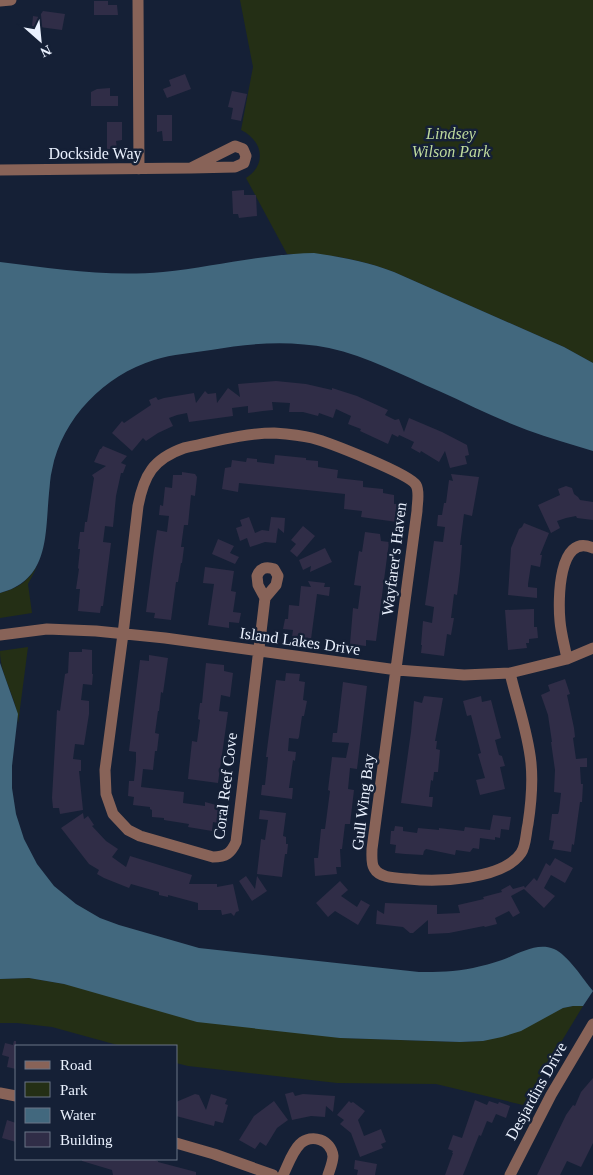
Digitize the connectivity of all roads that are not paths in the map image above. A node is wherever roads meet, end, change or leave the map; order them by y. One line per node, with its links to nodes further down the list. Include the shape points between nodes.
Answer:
1 (12, 0): 3 (street)
2 (138, 0): 5 (street)
3 (0, 1)
4 (190, 168): 5 (street, Dockside Way)
5 (139, 169): 6 (street, Dockside Way)
6 (0, 170)
7 (593, 548): 13 (street, via 584,545 574,547 566,558 560,621)
8 (265, 598): 12 (street)
9 (123, 634): 10 (street, Island Lakes Drive, via 65,628); 12 (street, Island Lakes Drive); 12 (street, Coral Reef Cove, via 105,770 106,794 113,814 128,830 140,836 213,857 224,857 236,842); 14 (street, Wayfarer's Haven, via 138,506 148,474 158,461 184,448 261,434 292,434 330,444 415,483 417,511)
10 (0, 635)
11 (593, 648): 13 (street, Island Lakes Drive)
12 (260, 651): 14 (street, Island Lakes Drive)
13 (567, 659): 15 (street, Island Lakes Drive)
14 (397, 670): 15 (street, Island Lakes Drive, via 464,675); 15 (street, Gull Wing Bay, via 372,862 374,870 383,876 438,881 490,872 521,853 531,802 531,763)
15 (510, 673)
16 (593, 1024): 23 (street, Desjardins Drive, via 551,1095)
17 (0, 1093): 18 (street)
18 (15, 1096)
19 (178, 1144): 20 (street)
20 (273, 1175)
21 (283, 1175): 22 (street, via 300,1144 310,1139 323,1140 331,1147 333,1158)
22 (328, 1175)
23 (510, 1175)

